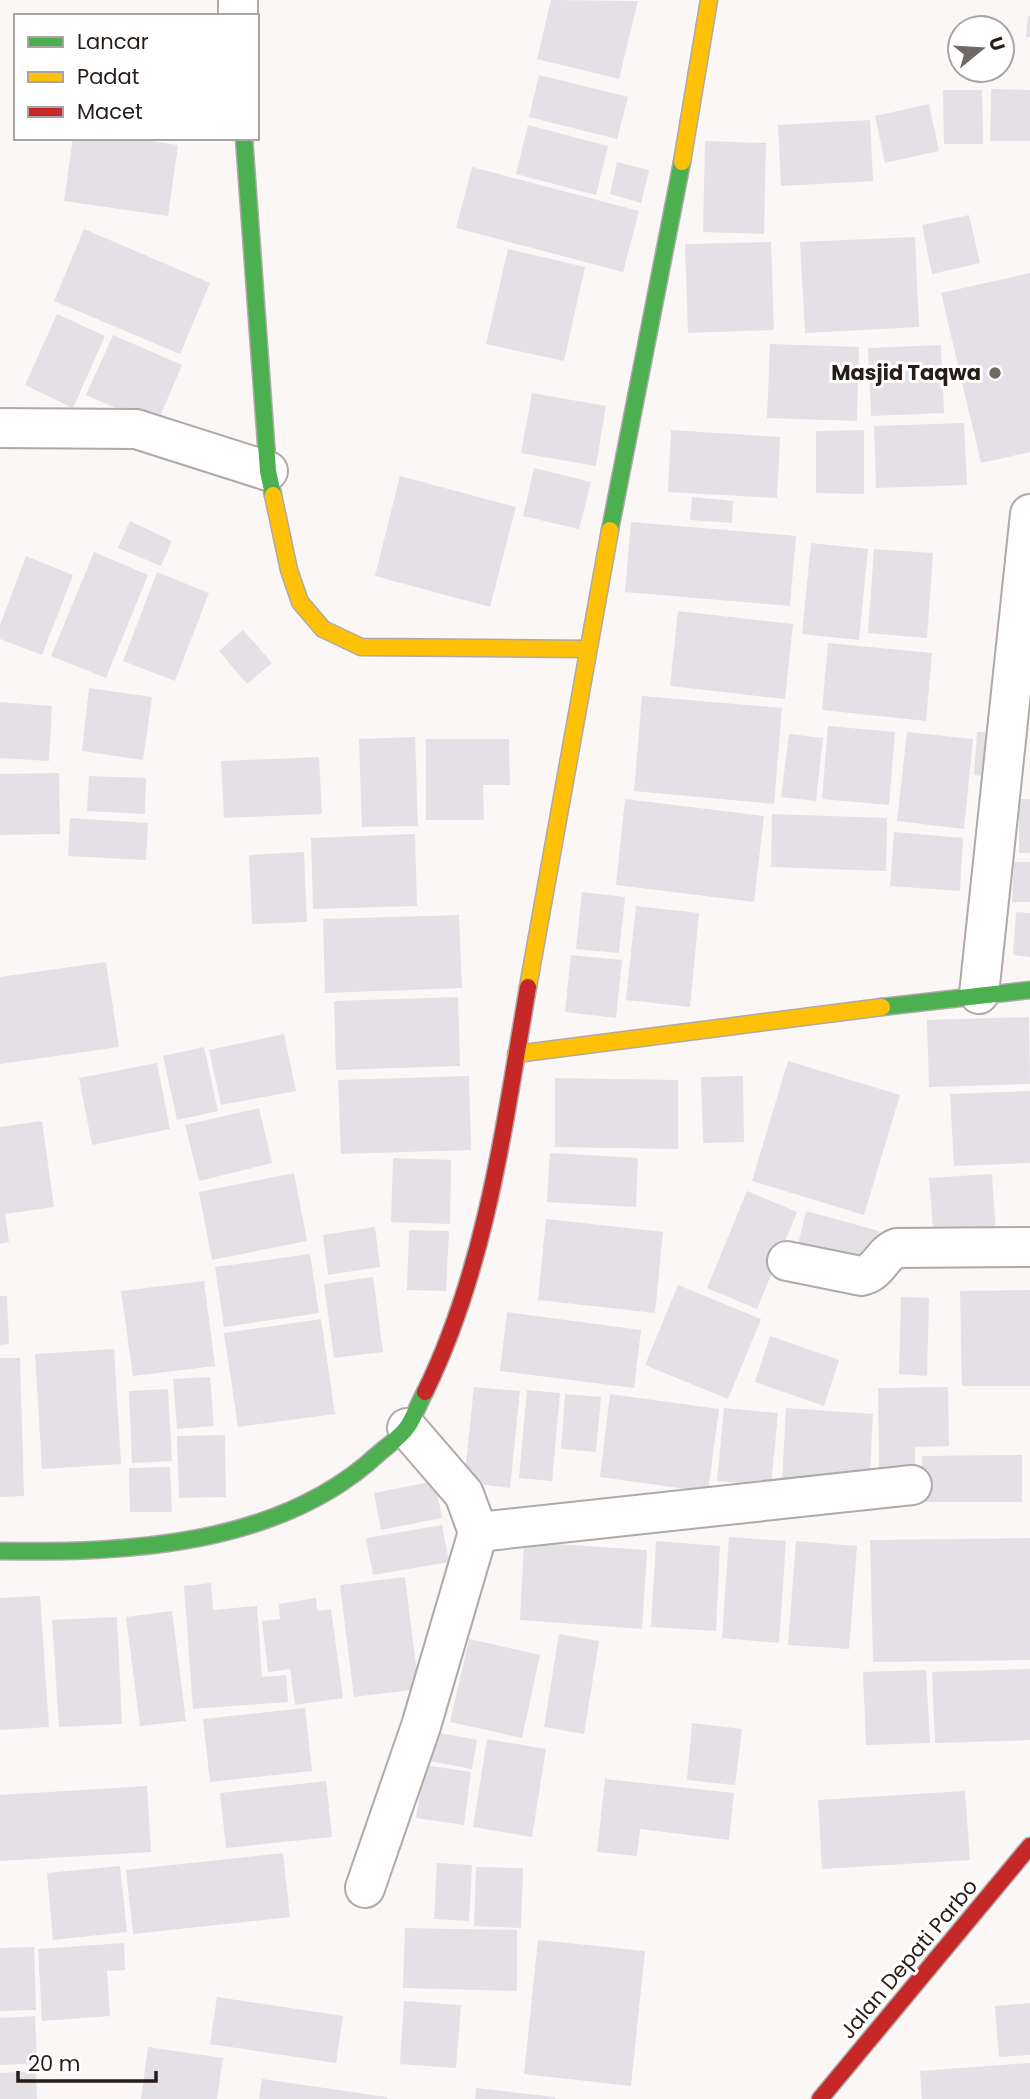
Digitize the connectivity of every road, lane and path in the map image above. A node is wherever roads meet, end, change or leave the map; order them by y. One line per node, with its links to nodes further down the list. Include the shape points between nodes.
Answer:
1 (709, 0): 6 (street, via 683,158)
2 (244, 140): 4 (street)
3 (0, 428): 4 (street, via 136,429)
4 (268, 471): 6 (street, via 300,602 323,629 360,647)
5 (1030, 514): 8 (street)
6 (586, 649): 9 (street)
7 (1030, 990): 8 (street)
8 (979, 994): 9 (street)
9 (516, 1054): 12 (street, via 489,1213 449,1343)
10 (1030, 1247): 11 (street, via 897,1248 875,1270 861,1276)
11 (787, 1261)
12 (407, 1428): 14 (street, via 464,1494); 15 (street, via 352,1478 285,1514 179,1543)
13 (912, 1485): 14 (street)
14 (478, 1532): 17 (street, via 421,1727)
15 (0, 1551)
16 (1030, 1846): 18 (street, Jalan Depati Parbo)
17 (365, 1888)
18 (820, 2099)

